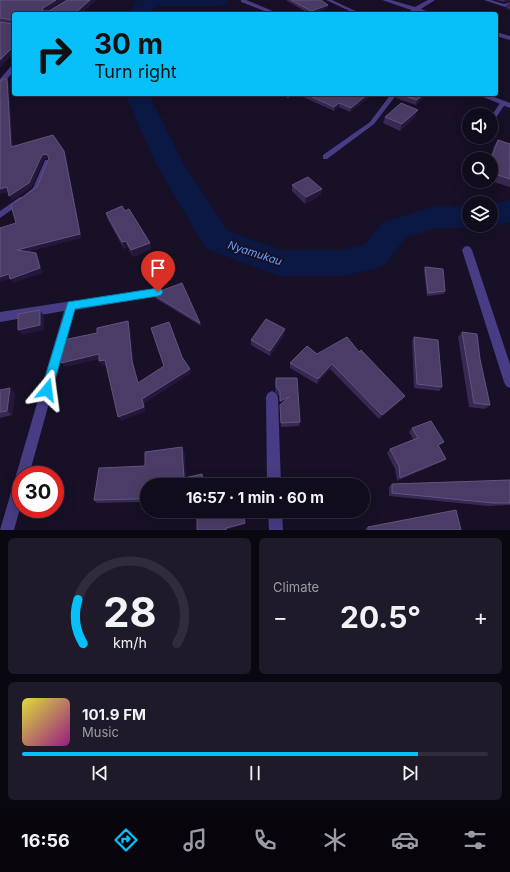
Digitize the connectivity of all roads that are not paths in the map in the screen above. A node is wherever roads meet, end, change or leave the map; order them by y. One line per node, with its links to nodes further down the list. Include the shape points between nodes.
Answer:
1 (328, 0): 9 (lane)
2 (385, 0): 7 (street)
3 (432, 0): 7 (street)
4 (486, 0): 6 (lane, via 505,6)
5 (243, 1): 8 (street)
6 (510, 3)
7 (415, 9): 10 (street); 11 (street)
8 (271, 12)
9 (355, 12)
10 (412, 12)
11 (425, 12)
12 (498, 35): 13 (street)
13 (510, 38)
14 (12, 68): 15 (street)
15 (3, 78): 16 (street)
16 (0, 84)
17 (392, 96): 21 (lane, via 372,123)
18 (485, 96): 19 (street)
19 (506, 104): 20 (lane)
20 (498, 113)
21 (325, 157)
22 (47, 162): 23 (lane, via 36,189)
23 (0, 215)
24 (468, 250): 28 (street)
25 (158, 292): 26 (street)
26 (71, 305): 27 (street); 30 (street)
27 (0, 317)
28 (510, 382)
29 (272, 397): 31 (street)
30 (25, 466)
31 (274, 478)
32 (12, 512): 34 (street)
33 (275, 518): 35 (street)
34 (7, 530)
35 (276, 530)

